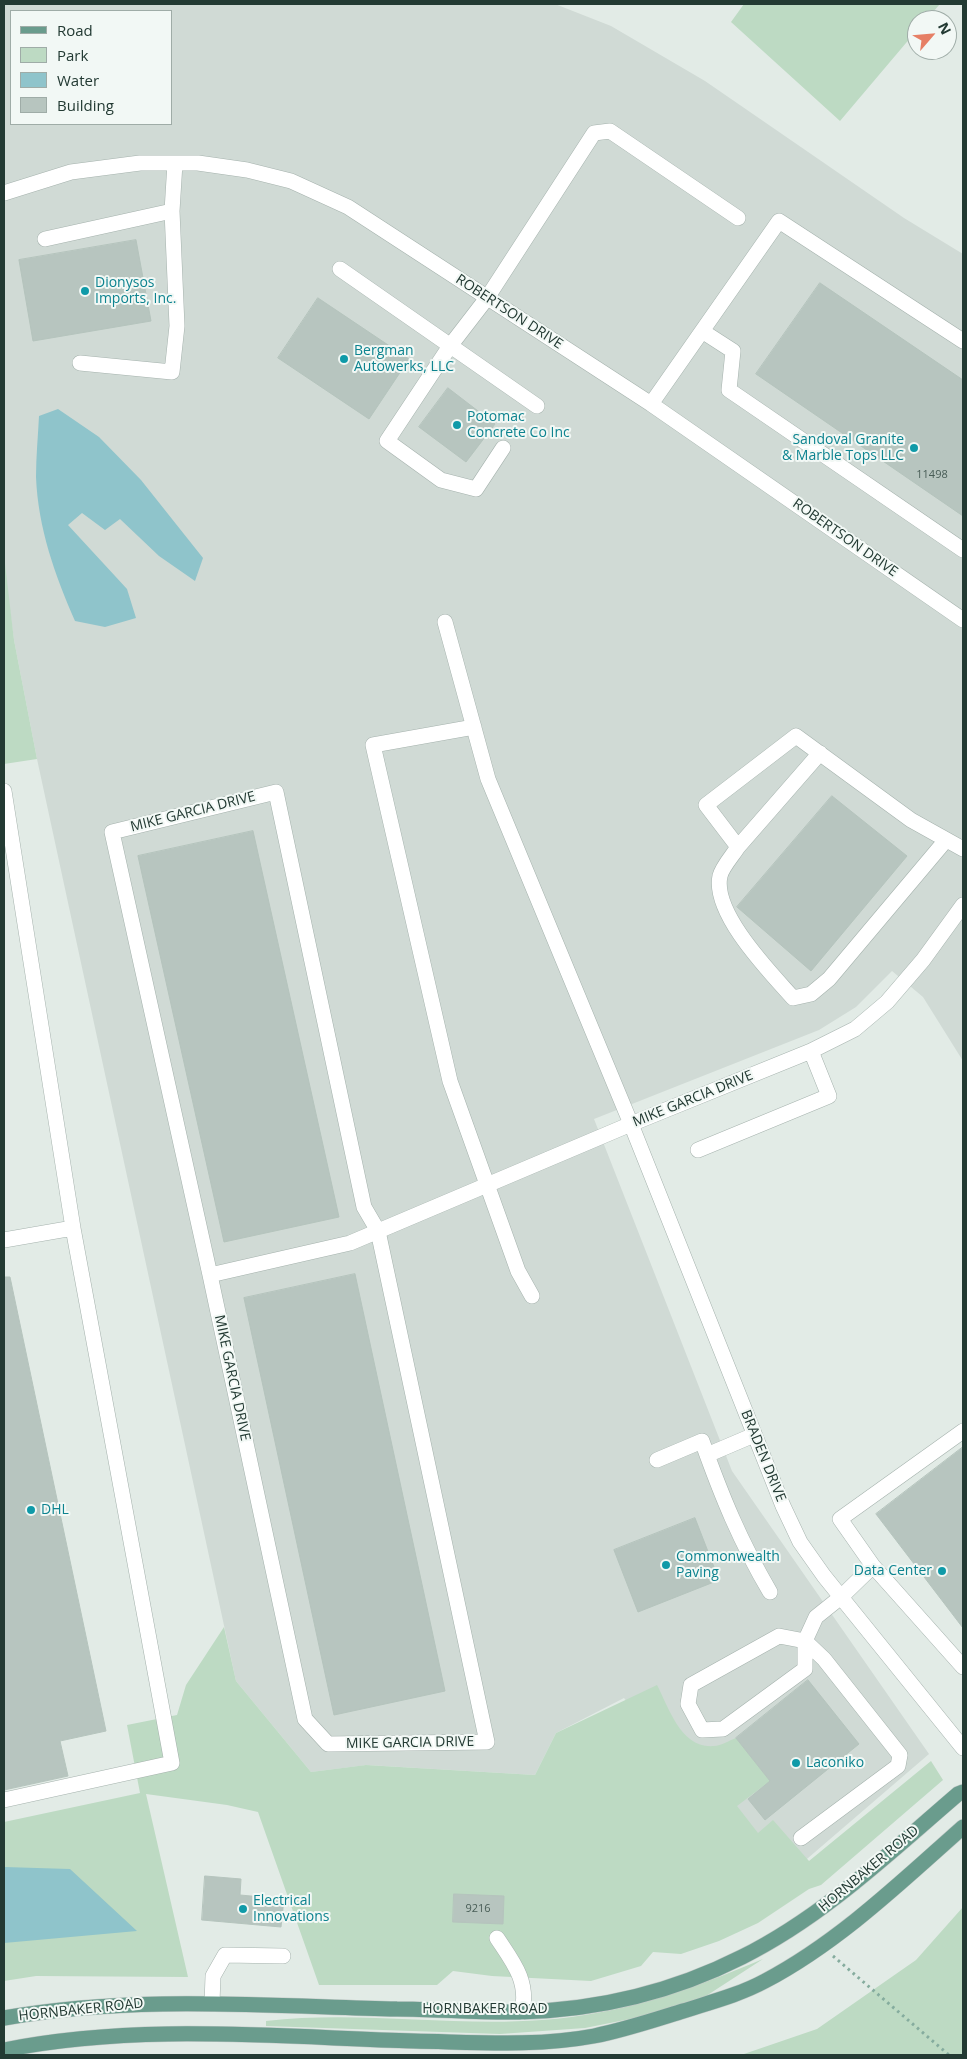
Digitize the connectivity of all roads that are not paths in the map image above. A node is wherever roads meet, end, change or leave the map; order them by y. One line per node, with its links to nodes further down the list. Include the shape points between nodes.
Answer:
1 (175, 163): 2 (street, ROBERTSON DRIVE, via 140,163 70,172); 3 (street); 7 (street, ROBERTSON DRIVE, via 247,170 290,181 348,207)
2 (4, 193)
3 (172, 211): 5 (street); 11 (street, via 177,326 172,372)
4 (738, 218): 7 (street, via 610,131 594,133)
5 (45, 239)
6 (340, 270): 10 (street)
7 (487, 298): 10 (street); 12 (street, ROBERTSON DRIVE)
8 (702, 330): 9 (street, via 779,220); 12 (street); 15 (street, via 733,351 728,390)
9 (963, 341)
10 (450, 346): 13 (street); 14 (street, via 387,441 441,480 476,489)
11 (80, 363)
12 (651, 404): 16 (street, ROBERTSON DRIVE)
13 (537, 406)
14 (503, 448)
15 (963, 550)
16 (963, 620)
17 (445, 622): 18 (street, BRADEN DRIVE)
18 (474, 727): 26 (street, BRADEN DRIVE, via 488,779); 28 (street, via 373,745 450,1081)
19 (820, 753): 21 (street, via 911,820); 22 (street); 22 (street, via 796,736 706,805)
20 (4, 791): 29 (street)
21 (946, 840): 22 (street, via 829,979 811,994 793,998 744,942 723,901 720,876); 23 (street)
22 (738, 847)
23 (963, 849)
24 (963, 905): 25 (street, MIKE GARCIA DRIVE, via 887,1002 855,1029)
25 (811, 1051): 26 (street, MIKE GARCIA DRIVE); 27 (street, via 829,1096)
26 (631, 1124): 28 (street, MIKE GARCIA DRIVE); 35 (street, BRADEN DRIVE)
27 (698, 1150)
28 (486, 1185): 30 (street, MIKE GARCIA DRIVE); 33 (street, via 518,1271)
29 (73, 1228): 31 (street); 45 (street, via 172,1763)
30 (378, 1231): 32 (street, MIKE GARCIA DRIVE, via 350,1243); 32 (street, MIKE GARCIA DRIVE, via 364,1207 276,792 112,832); 32 (street, MIKE GARCIA DRIVE, via 487,1742 328,1744 305,1719)
31 (4, 1240)
32 (210, 1275)
33 (532, 1296)
34 (963, 1431): 38 (street, via 840,1519)
35 (754, 1436): 36 (street); 40 (street, BRADEN DRIVE, via 800,1542)
36 (707, 1456): 37 (street, via 702,1441); 39 (street, via 728,1514)
37 (657, 1460)
38 (873, 1566): 40 (street); 42 (street)
39 (770, 1592)
40 (841, 1597): 41 (street, via 816,1617); 43 (street, BRADEN DRIVE)
41 (805, 1641): 41 (street, via 779,1636 691,1685 688,1704 702,1730 723,1729 805,1669); 47 (street, via 824,1659 900,1755 898,1766)
42 (963, 1668)
43 (963, 1748)
44 (963, 1792): 51 (main road, HORNBAKER ROAD, via 844,1892 776,1940 740,1958 682,1982 622,1999 577,2008)
45 (4, 1800)
46 (963, 1826): 53 (main road, HORNBAKER ROAD, via 892,1890 821,1946 765,1982 739,1994 592,2036 473,2042 164,2035 81,2039)
47 (801, 1838)
48 (497, 1938): 51 (street, via 518,1971 525,1997)
49 (283, 1956): 50 (street, via 225,1955 213,1976)
50 (212, 2003): 51 (main road, HORNBAKER ROAD); 52 (main road, HORNBAKER ROAD, via 94,2006)
51 (522, 2012)
52 (4, 2018)
53 (4, 2050)

